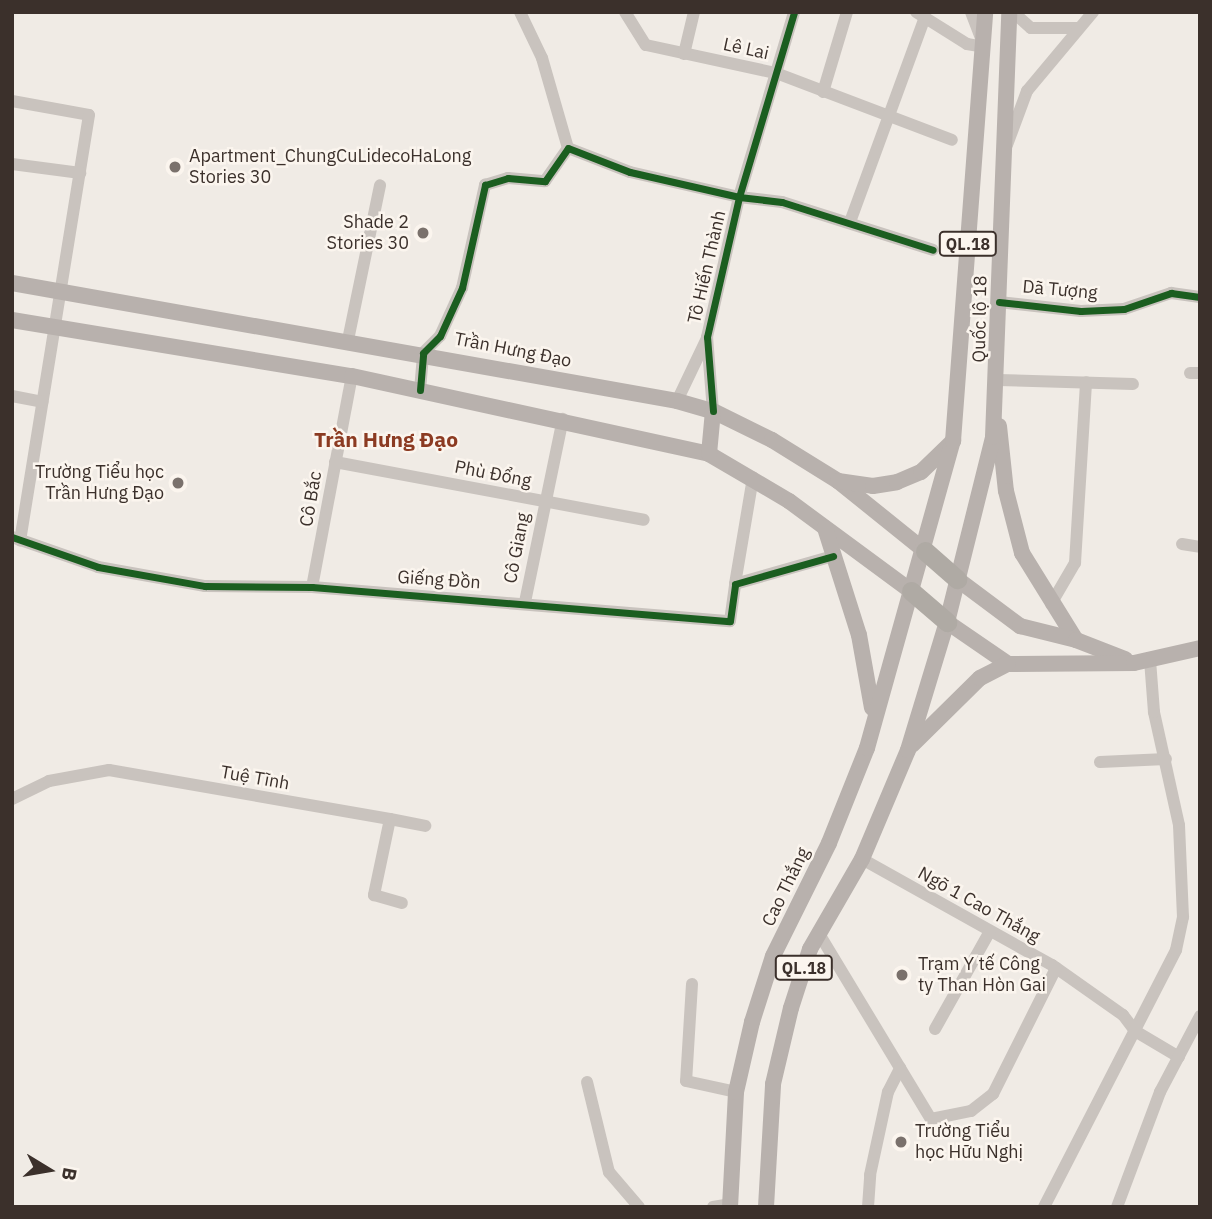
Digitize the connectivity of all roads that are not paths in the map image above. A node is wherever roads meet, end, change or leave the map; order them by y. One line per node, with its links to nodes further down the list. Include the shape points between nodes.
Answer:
1 (520, 12): 20 (street, via 542,58)
2 (625, 12): 13 (street, Lê Lai, via 646,46)
3 (694, 12): 13 (street)
4 (794, 12): 14 (street, Tô Hiến Thành)
5 (846, 12): 15 (street)
6 (971, 12): 12 (street)
7 (985, 12): 12 (main road, Quốc lộ 18 / QL.18)
8 (1011, 12): 11 (street, via 1031,28); 19 (main road, Quốc lộ 18 / QL.18)
9 (1093, 12): 11 (street)
10 (920, 15): 12 (street, via 967,44); 17 (street)
11 (1078, 28): 19 (street, via 1027,91)
12 (984, 47): 47 (main road, Quốc lộ 18 / QL.18)
13 (684, 54): 14 (street, Lê Lai)
14 (776, 73): 15 (street, Lê Lai); 24 (street, Tô Hiến Thành)
15 (823, 92): 17 (street, Lê Lai)
16 (12, 101): 22 (street, via 89,115)
17 (886, 117): 18 (street, Lê Lai); 25 (street)
18 (952, 140)
19 (1007, 146): 30 (main road, Quốc lộ 18 / QL.18)
20 (568, 148): 24 (street, via 630,172); 35 (street, via 545,181 508,178 485,185 462,288 440,336)
21 (12, 164): 22 (street)
22 (80, 173): 28 (street)
23 (380, 185): 34 (street)
24 (739, 197): 25 (street, via 782,202); 33 (street, Tô Hiến Thành)
25 (850, 222): 26 (street)
26 (933, 250)
27 (12, 283): 28 (main road, Trần Hưng Đạo)
28 (60, 293): 32 (street); 34 (main road, Trần Hưng Đạo)
29 (1200, 297): 30 (street, Dã Tượng, via 1171,293 1124,309 1082,311)
30 (999, 302): 37 (main road, Quốc lộ 18 / QL.18)
31 (12, 320): 32 (main road)
32 (55, 328): 36 (main road); 43 (street)
33 (707, 337): 42 (street); 45 (street, Tô Hiến Thành)
34 (348, 340): 35 (main road, Trần Hưng Đạo)
35 (423, 353): 40 (street); 42 (main road, Trần Hưng Đạo)
36 (352, 376): 40 (main road); 49 (street, Cô Bắc)
37 (998, 380): 38 (street); 44 (main road, Quốc lộ 18 / QL.18)
38 (1086, 382): 39 (street); 65 (street, via 1075,563)
39 (1133, 384)
40 (420, 390): 46 (main road)
41 (12, 396): 43 (street)
42 (677, 401): 45 (main road, Trần Hưng Đạo)
43 (42, 402): 55 (street)
44 (996, 405): 60 (main road, Quốc lộ 18 / QL.18); 65 (main road, via 1014,531)
45 (712, 411): 48 (main road); 51 (main road, Trần Hưng Đạo, via 772,440)
46 (563, 419): 48 (main road); 52 (street, Cô Giang)
47 (953, 442): 51 (main road, via 921,472 897,482 873,486); 58 (main road, Quốc lộ 18 / QL.18)
48 (709, 454): 50 (main road)
49 (335, 462): 52 (street, Phù Đổng); 62 (street, Cô Bắc)
50 (753, 478): 54 (main road); 61 (street)
51 (838, 481): 58 (main road, Trần Hưng Đạo)
52 (544, 501): 53 (street, Phù Đổng); 64 (street, Cô Giang)
53 (645, 520)
54 (825, 528): 59 (main road); 63 (main road)
55 (16, 539): 62 (street, Giếng Đồn, via 98,567 205,586)
56 (1182, 544): 57 (street)
57 (1200, 547)
58 (925, 551): 60 (highway); 63 (main road, Quốc lộ 18 / QL.18)
59 (833, 556): 61 (street); 71 (main road, via 872,688)
60 (957, 579): 66 (main road, Quốc lộ 18 / QL.18); 67 (main road, via 1020,626)
61 (735, 584): 64 (street, Giếng Đồn, via 730,621)
62 (313, 587): 64 (street, Giếng Đồn)
63 (911, 591): 66 (highway); 71 (main road, Cao Thắng / QL.18)
64 (525, 602)
65 (1051, 604): 67 (main road)
66 (947, 621): 70 (main road); 72 (main road, QL.18)
67 (1076, 640): 69 (main road)
68 (1199, 651): 69 (main road)
69 (1142, 662): 70 (main road); 73 (street)
70 (1008, 664): 72 (main road, via 971,687)
71 (867, 748): 90 (main road, Cao Thắng / QL.18, via 829,843 773,956)
72 (908, 750): 78 (main road, QL.18)
73 (1166, 759): 74 (street); 85 (street, via 1179,825 1183,917 1176,950)
74 (1100, 762)
75 (12, 799): 76 (street, Tuệ Tĩnh, via 49,781 109,770)
76 (390, 820): 77 (street, Tuệ Tĩnh); 79 (street, via 374,895)
77 (425, 826)
78 (862, 859): 80 (street, Ngõ 1 Cao Thắng); 81 (main road, QL.18)
79 (402, 903)
80 (990, 931): 82 (street, Ngõ 1 Cao Thắng); 86 (street)
81 (818, 932): 88 (street); 94 (main road, QL.18, via 791,1008 773,1084)
82 (1056, 968): 85 (street, Ngõ 1 Cao Thắng); 88 (street, via 993,1094 984,1103 943,1120 931,1119)
83 (692, 984): 90 (street, via 686,1081)
84 (1200, 1016): 87 (street)
85 (1133, 1027): 87 (street, Ngõ 1 Cao Thắng); 96 (street)
86 (935, 1029)
87 (1179, 1057): 97 (street, via 1160,1092)
88 (900, 1068): 95 (street, via 888,1092 870,1175)
89 (587, 1082): 92 (street, via 609,1172)
90 (736, 1091): 91 (main road, Cao Thắng / QL.18)
91 (730, 1206): 93 (street)
92 (639, 1207)
93 (713, 1207)
94 (766, 1207)
95 (868, 1207)
96 (1044, 1207)
97 (1117, 1207)

